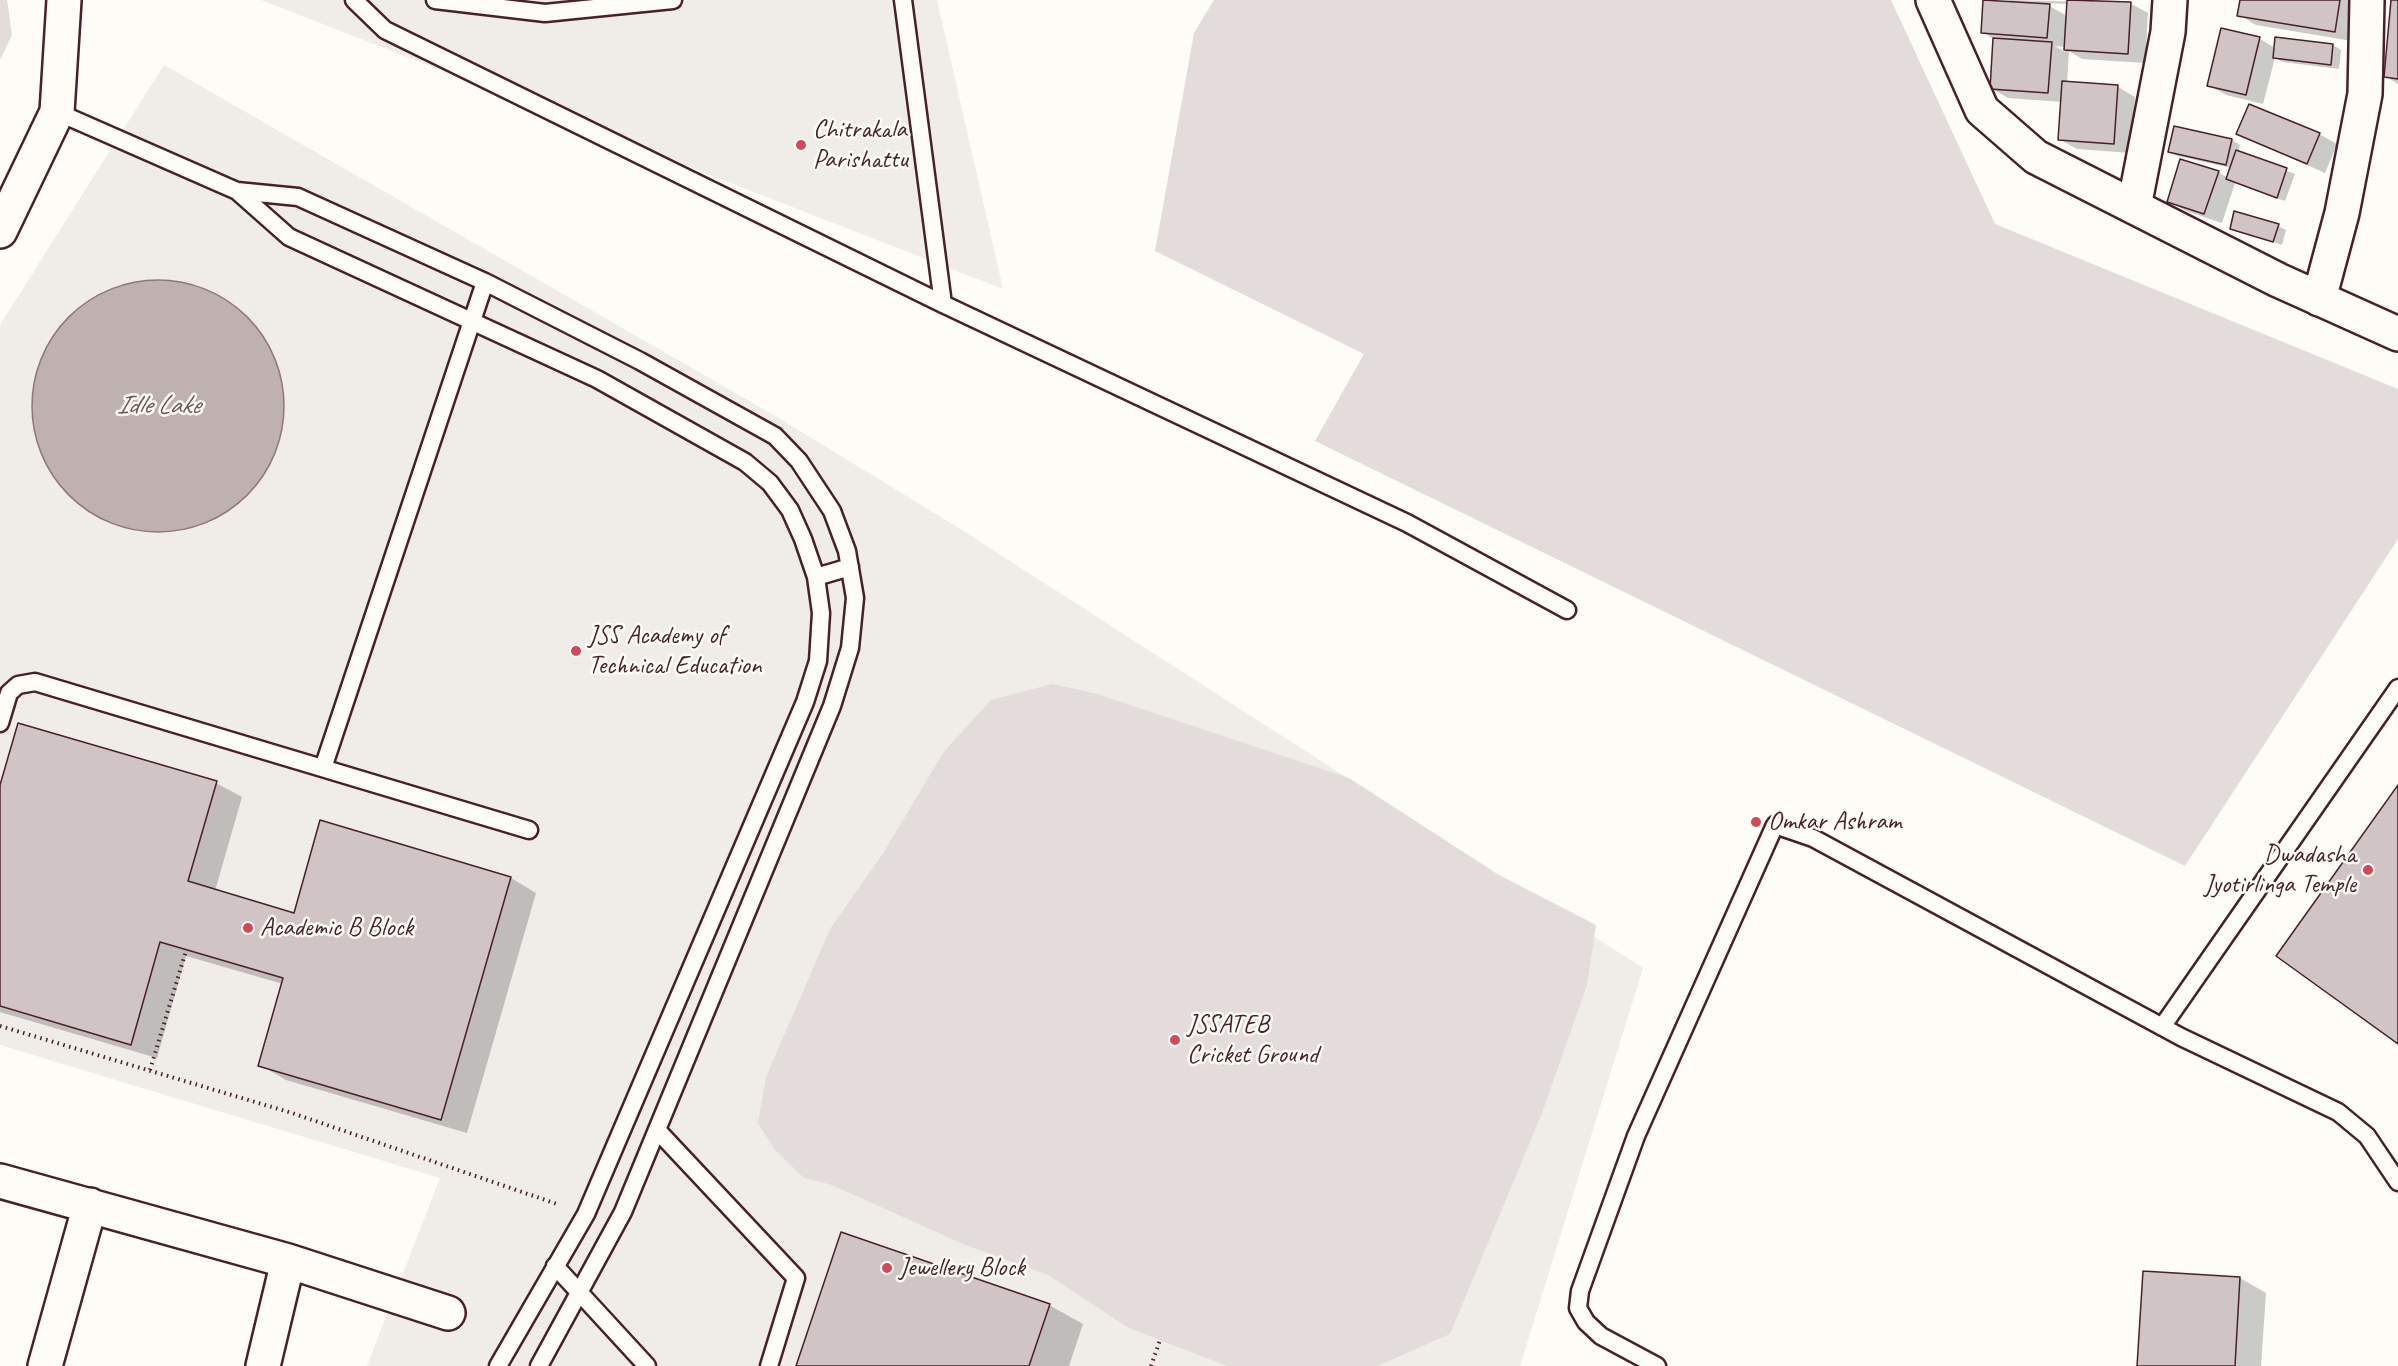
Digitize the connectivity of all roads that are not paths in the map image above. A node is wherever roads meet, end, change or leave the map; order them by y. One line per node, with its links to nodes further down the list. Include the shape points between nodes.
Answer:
1 (64, 0): 11 (street)
2 (354, 0): 17 (lane, via 385,30)
3 (435, 0): 4 (lane, via 545,13)
4 (673, 0)
5 (903, 0): 17 (lane)
6 (1933, 0): 10 (street)
7 (1960, 0): 10 (street)
8 (2170, 0): 13 (street, via 2168,32)
9 (2367, 0): 16 (street, via 2365,94 2343,213)
10 (1953, 46): 13 (street, via 1982,110 2037,157)
11 (57, 112): 12 (lane); 14 (street)
12 (237, 191): 15 (lane, via 298,197); 18 (lane, via 289,237)
13 (2134, 207): 16 (street)
14 (0, 231)
15 (485, 282): 18 (lane); 20 (lane, via 775,436 799,461 832,512 848,551)
16 (2319, 299): 19 (street)
17 (943, 304): 22 (lane, via 1407,523)
18 (472, 321): 21 (lane, via 597,379 745,462 770,483 790,510); 25 (lane)
19 (2398, 334)
20 (850, 567): 21 (lane); 28 (lane, via 855,598 850,648 832,706)
21 (816, 577): 33 (lane, via 821,614 818,661 805,702 586,1214)
22 (1567, 610)
23 (2398, 688): 27 (lane)
24 (0, 723): 25 (lane, via 9,693 18,685 34,682)
25 (323, 768): 26 (lane)
26 (529, 830)
27 (2162, 1027): 30 (lane, via 2338,1112 2367,1136); 42 (lane, via 1813,838 1775,825 1636,1136 1580,1291 1578,1308 1600,1336)
28 (657, 1131): 34 (lane, via 623,1212); 41 (lane, via 796,1278)
29 (0, 1181): 31 (street)
30 (2398, 1182)
31 (90, 1205): 32 (street); 36 (street)
32 (288, 1261): 35 (street); 37 (street)
33 (555, 1266): 34 (lane); 38 (lane)
34 (579, 1291): 39 (lane); 40 (lane)
35 (448, 1313)
36 (45, 1366)
37 (263, 1366)
38 (498, 1366)
39 (538, 1366)
40 (647, 1366)
41 (769, 1366)
42 (1657, 1366)

